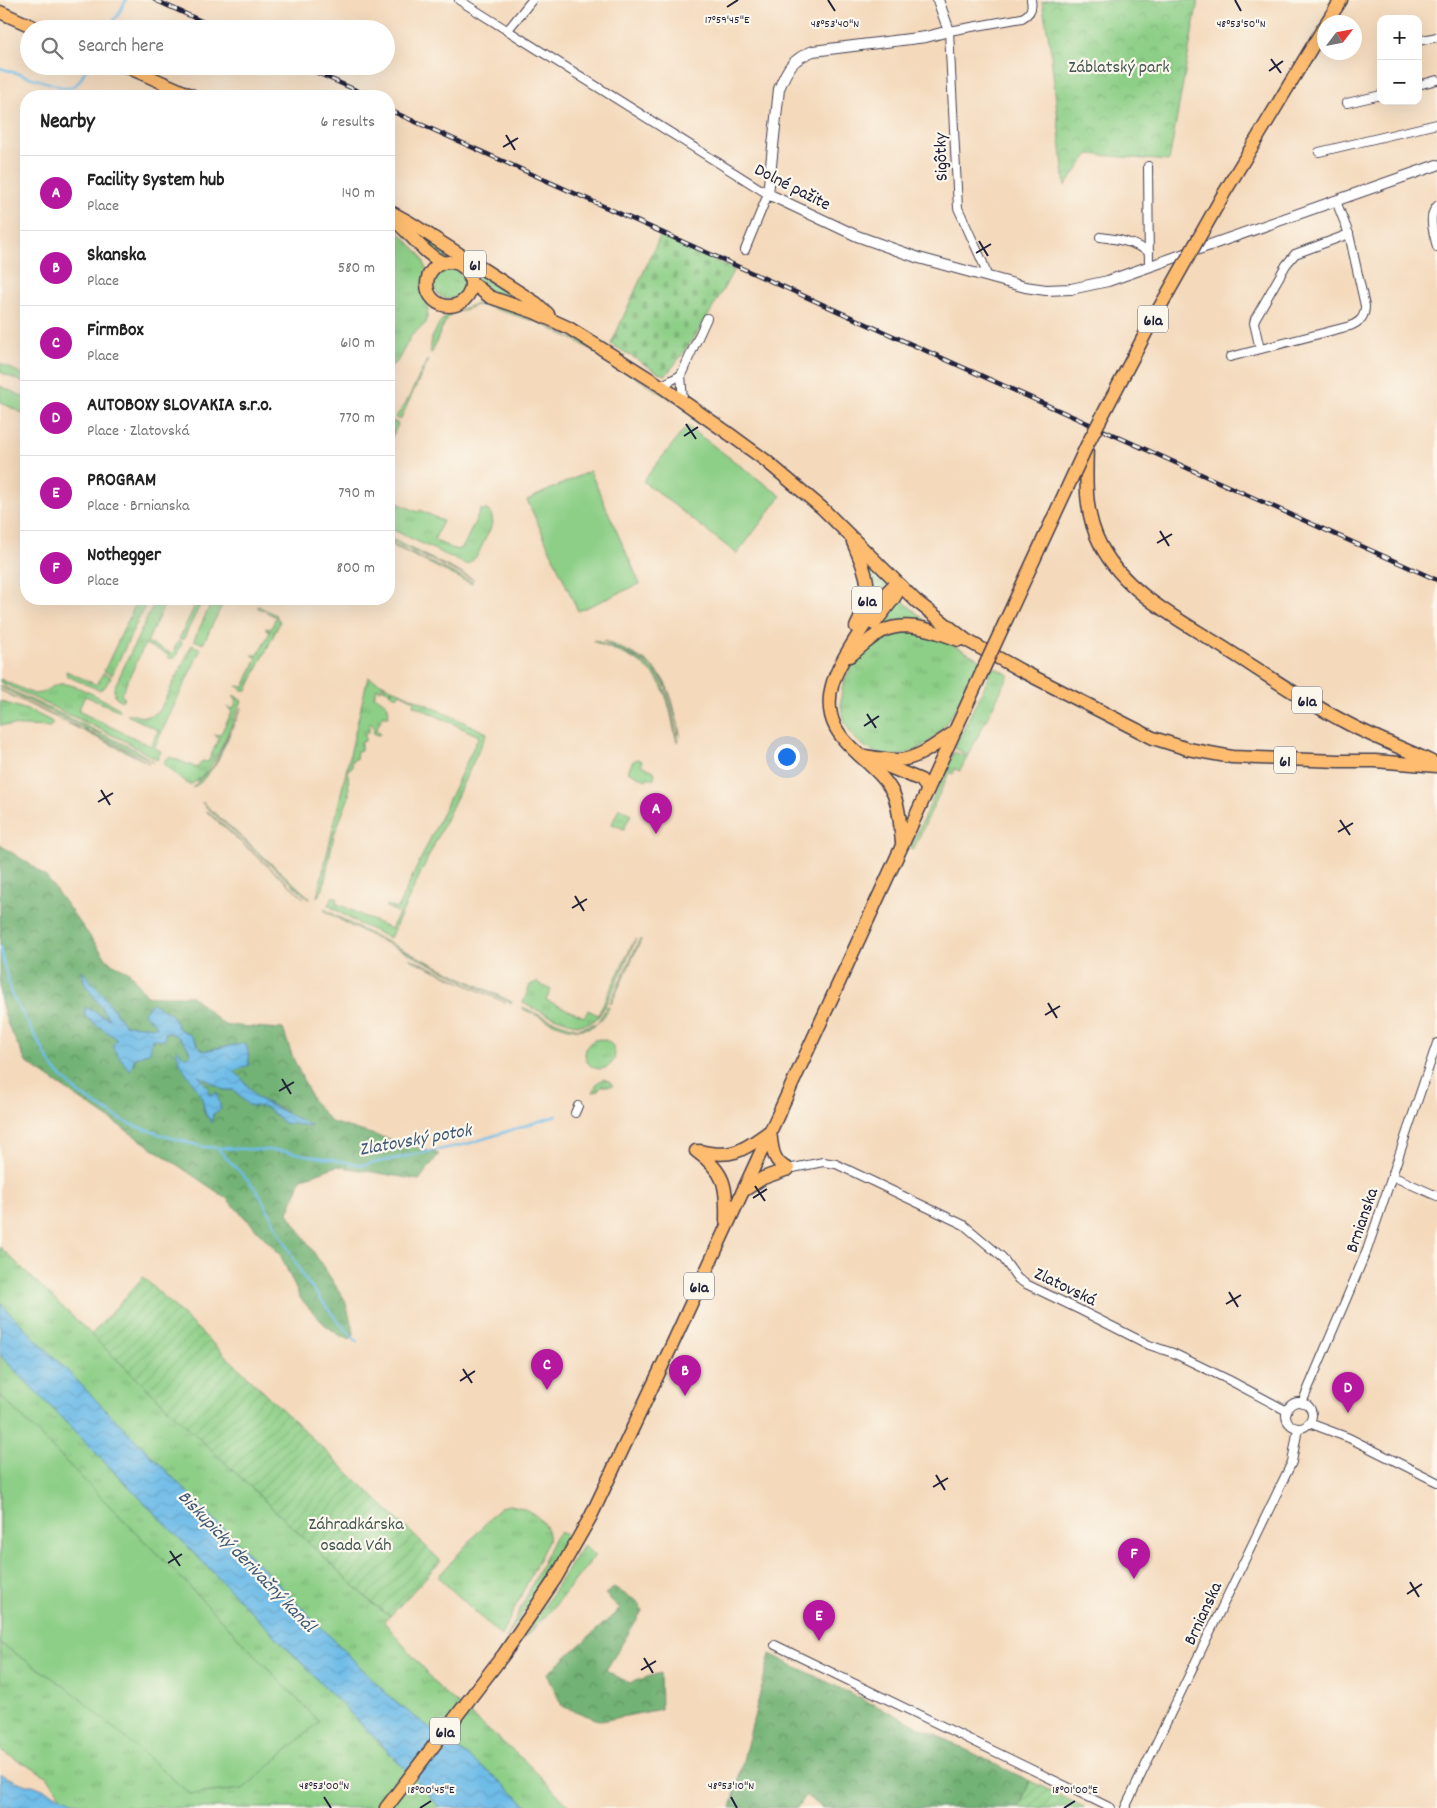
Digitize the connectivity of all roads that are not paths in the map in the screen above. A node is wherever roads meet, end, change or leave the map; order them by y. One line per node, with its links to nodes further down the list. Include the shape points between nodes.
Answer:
1 (459, 0): 9 (street, Dolné pažite)
2 (532, 0): 9 (street)
3 (938, 0): 10 (street)
4 (1031, 0): 10 (street, via 1031,10 1022,18)
5 (1341, 0): 7 (main road)
6 (0, 12): 8 (main road)
7 (1331, 15)
8 (20, 21)
9 (507, 31): 24 (street, Dolné pažite)
10 (949, 31): 24 (street, via 926,37 812,51 793,62 779,89); 38 (street, Sigôtky, via 958,208 983,262)
11 (1437, 37): 13 (street)
12 (1317, 39): 49 (main road, 61a, bridge, via 1223,195)
13 (1422, 41)
14 (145, 75): 17 (main road)
15 (1437, 80): 16 (street)
16 (1422, 84)
17 (179, 90)
18 (1377, 96): 19 (street)
19 (1347, 103)
20 (1437, 124): 21 (street)
21 (1319, 152)
22 (1437, 165): 25 (street, Dolné pažite)
23 (1148, 166): 34 (street)
24 (768, 194): 32 (street); 38 (street, Dolné pažite, via 856,236)
25 (1336, 201): 29 (street); 36 (street, Dolné pažite)
26 (1437, 206): 31 (street, via 1432,217)
27 (395, 216): 43 (main road, 61, via 536,303)
28 (395, 219): 33 (main road, 61)
29 (1349, 234): 44 (street, via 1300,251 1290,260 1255,319); 44 (street, via 1365,306 1360,321)
30 (1100, 237): 34 (street, via 1138,245)
31 (1437, 247)
32 (745, 250)
33 (424, 251): 35 (main road, 61); 37 (main road, 61)
34 (1148, 252): 36 (street)
35 (443, 263): 37 (main road, 61); 39 (main road, 61, via 454,262 461,266 469,274)
36 (1149, 266): 38 (street, Dolné pažite, via 1095,285 1071,289 1036,289)
37 (430, 274): 41 (main road, 61, via 428,288 436,301 450,305)
38 (986, 276)
39 (471, 282): 40 (main road, 61); 41 (main road, 61)
40 (490, 297): 41 (main road, 61); 43 (main road, 61)
41 (464, 300)
42 (707, 318): 46 (street)
43 (558, 322): 47 (main road, 61)
44 (1260, 349): 45 (street)
45 (1230, 357)
46 (681, 375): 47 (street); 48 (street)
47 (661, 386): 48 (main road, 61)
48 (683, 401): 50 (main road, 61, via 765,460)
49 (1086, 445): 54 (main road, 61a, bridge); 57 (main road, 61a, via 1088,512 1109,560 1132,585 1156,605 1342,721)
50 (851, 536): 51 (main road, 61); 53 (main road, 61a, via 868,584 864,608)
51 (901, 586): 52 (main road, 61, via 938,620); 53 (main road, 61a, via 886,593)
52 (975, 646): 53 (main road, 61a, via 927,629 904,626 879,633); 56 (main road, 61, via 1153,738 1188,750 1263,759)
53 (842, 662): 55 (main road, 61a, via 832,688 832,711 843,739)
54 (953, 733): 55 (main road, via 912,757 897,760); 59 (main road, 61a)
55 (859, 755): 59 (main road, 61a, via 921,780); 60 (main road, 61a, via 893,794)
56 (1375, 761): 57 (main road, 61); 58 (main road, 61)
57 (1437, 765)
58 (1437, 774)
59 (928, 788): 60 (main road, 61a)
60 (902, 842): 62 (main road, 61a)
61 (1437, 1043): 64 (street, Brnianska)
62 (770, 1131): 63 (main road, via 776,1160); 65 (main road, 61a); 67 (main road, via 736,1152 714,1154 696,1151 722,1177 727,1198)
63 (788, 1169): 65 (main road, via 763,1178); 69 (street, Zlatovská, via 824,1162 836,1164 964,1225 1002,1256 1018,1279 1026,1284)
64 (1392, 1176): 66 (street); 68 (street, Brnianska, via 1364,1258)
65 (743, 1191): 67 (main road, 61a)
66 (1437, 1196)
67 (726, 1227): 74 (main road, 61a, via 591,1516 555,1579 504,1654)
68 (1302, 1403): 69 (street, via 1293,1404); 70 (street, via 1312,1414)
69 (1287, 1411): 71 (street, via 1288,1422)
70 (1309, 1423): 71 (street); 72 (street, via 1349,1438)
71 (1298, 1428): 76 (street, Brnianska, via 1292,1462)
72 (1437, 1482)
73 (775, 1645): 75 (street)
74 (386, 1808)
75 (1111, 1808)
76 (1125, 1808)

